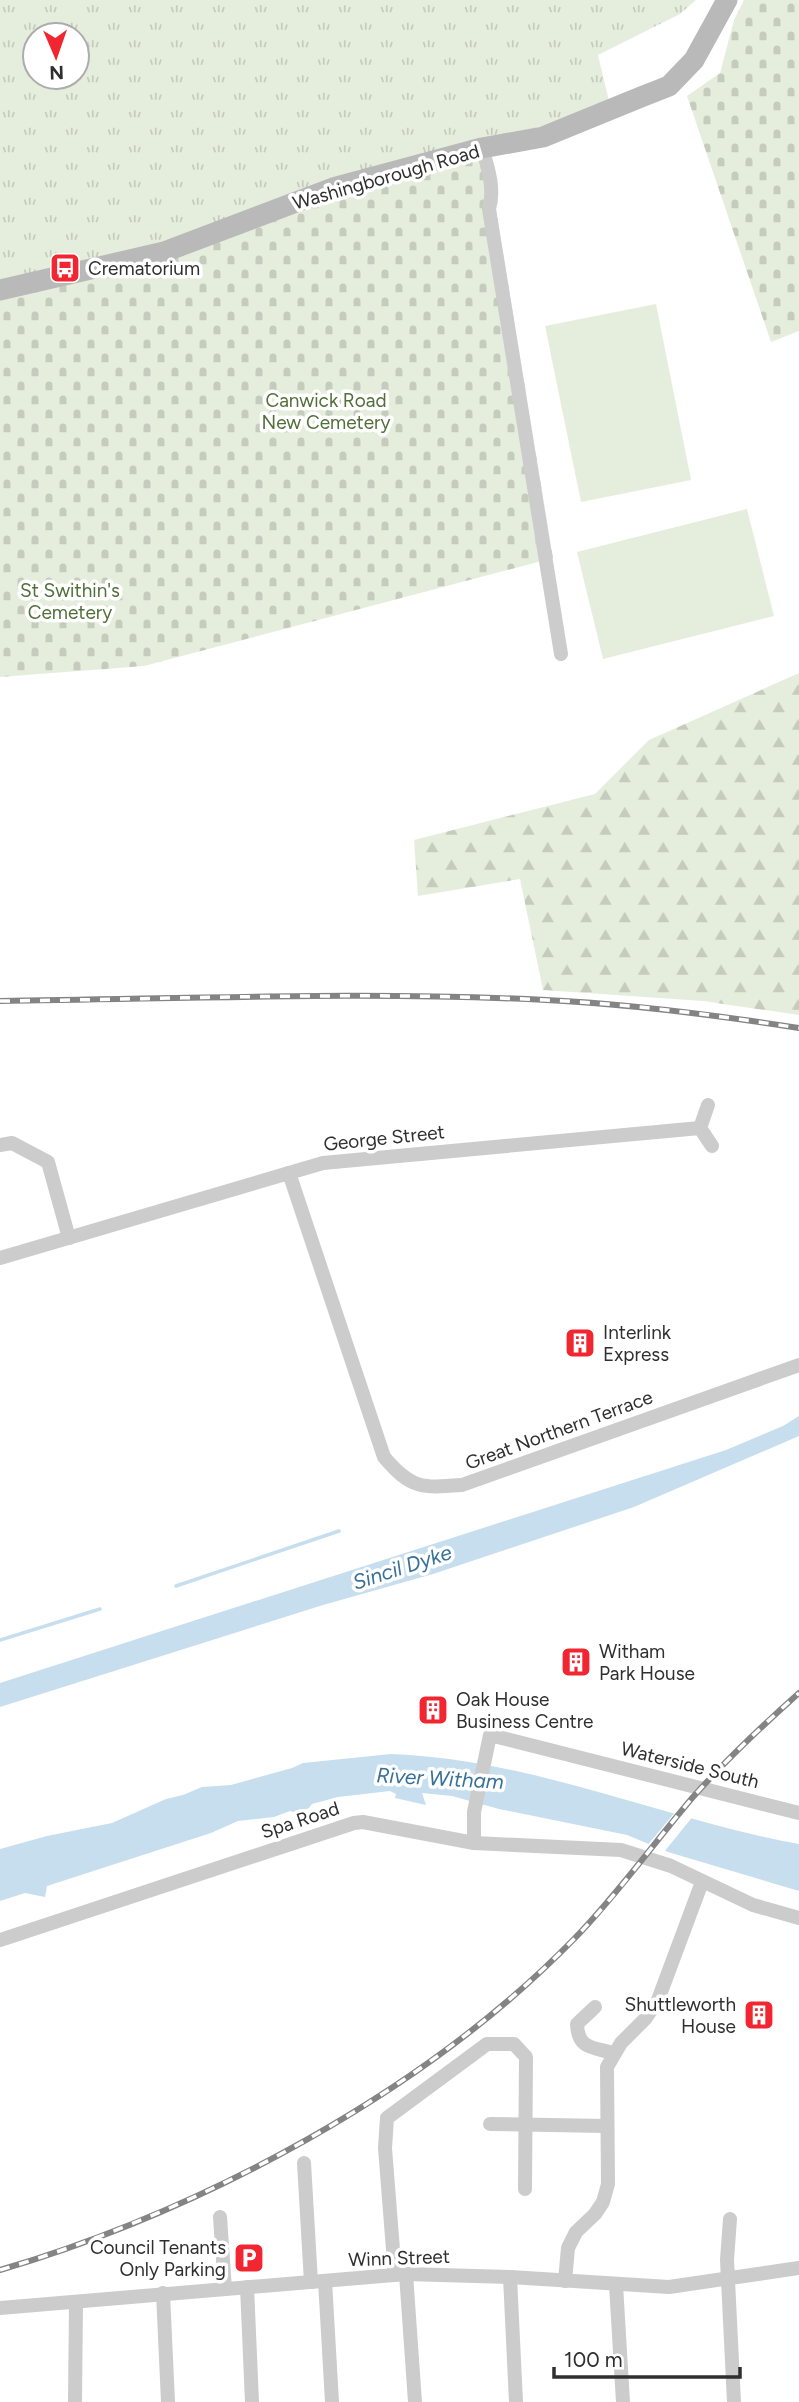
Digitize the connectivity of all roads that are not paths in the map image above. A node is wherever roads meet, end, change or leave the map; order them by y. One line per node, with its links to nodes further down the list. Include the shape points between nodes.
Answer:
1 (727, 0): 2 (main road, Washingborough Road, via 694,60 669,86 543,137)
2 (482, 148): 3 (main road, Washingborough Road, via 333,188 164,252); 4 (street)
3 (0, 290)
4 (561, 654)
5 (708, 1105): 6 (street)
6 (700, 1128): 8 (street); 9 (street, George Street, via 323,1163)
7 (0, 1145): 10 (street, via 12,1143 48,1162)
8 (712, 1146)
9 (289, 1173): 10 (street, George Street); 12 (street, Great Northern Terrace, via 384,1457 400,1476 428,1488 462,1485)
10 (69, 1238): 11 (street, George Street)
11 (0, 1258)
12 (799, 1365)
13 (799, 1813): 14 (street, Waterside South, via 490,1735 474,1812)
14 (474, 1843): 15 (street, Spa Road, via 608,1847 660,1862); 17 (street, Spa Road, via 354,1823)
15 (702, 1882): 16 (street, Spa Road, via 752,1905); 19 (street, via 658,2000)
16 (799, 1918)
17 (0, 1940)
18 (595, 2007): 19 (street, via 577,2024 578,2037 584,2045)
19 (613, 2053): 22 (street, via 607,2067)
20 (490, 2124): 21 (street)
21 (526, 2125): 22 (street); 24 (street); 28 (street, via 526,2057 514,2044 487,2044 387,2118 386,2148)
22 (606, 2126): 32 (street, via 608,2184 603,2202 568,2248)
23 (304, 2163): 31 (street)
24 (525, 2189)
25 (220, 2217): 35 (street)
26 (730, 2219): 30 (street)
27 (799, 2268): 30 (street, Winn Street)
28 (401, 2275): 29 (street, Winn Street); 31 (street, Winn Street); 43 (street)
29 (510, 2277): 32 (street, Winn Street); 44 (street)
30 (728, 2278): 33 (street, Winn Street, via 669,2287); 46 (street)
31 (318, 2281): 34 (street, Winn Street); 42 (street)
32 (565, 2281): 33 (street, Winn Street)
33 (616, 2285): 45 (street)
34 (247, 2287): 35 (street, Winn Street); 41 (street)
35 (225, 2288): 36 (street, Winn Street)
36 (163, 2293): 37 (street, Winn Street); 40 (street)
37 (76, 2302): 38 (street, Winn Street); 39 (street)
38 (0, 2308)
39 (75, 2402)
40 (168, 2402)
41 (252, 2402)
42 (332, 2402)
43 (415, 2402)
44 (516, 2402)
45 (623, 2402)
46 (734, 2402)

